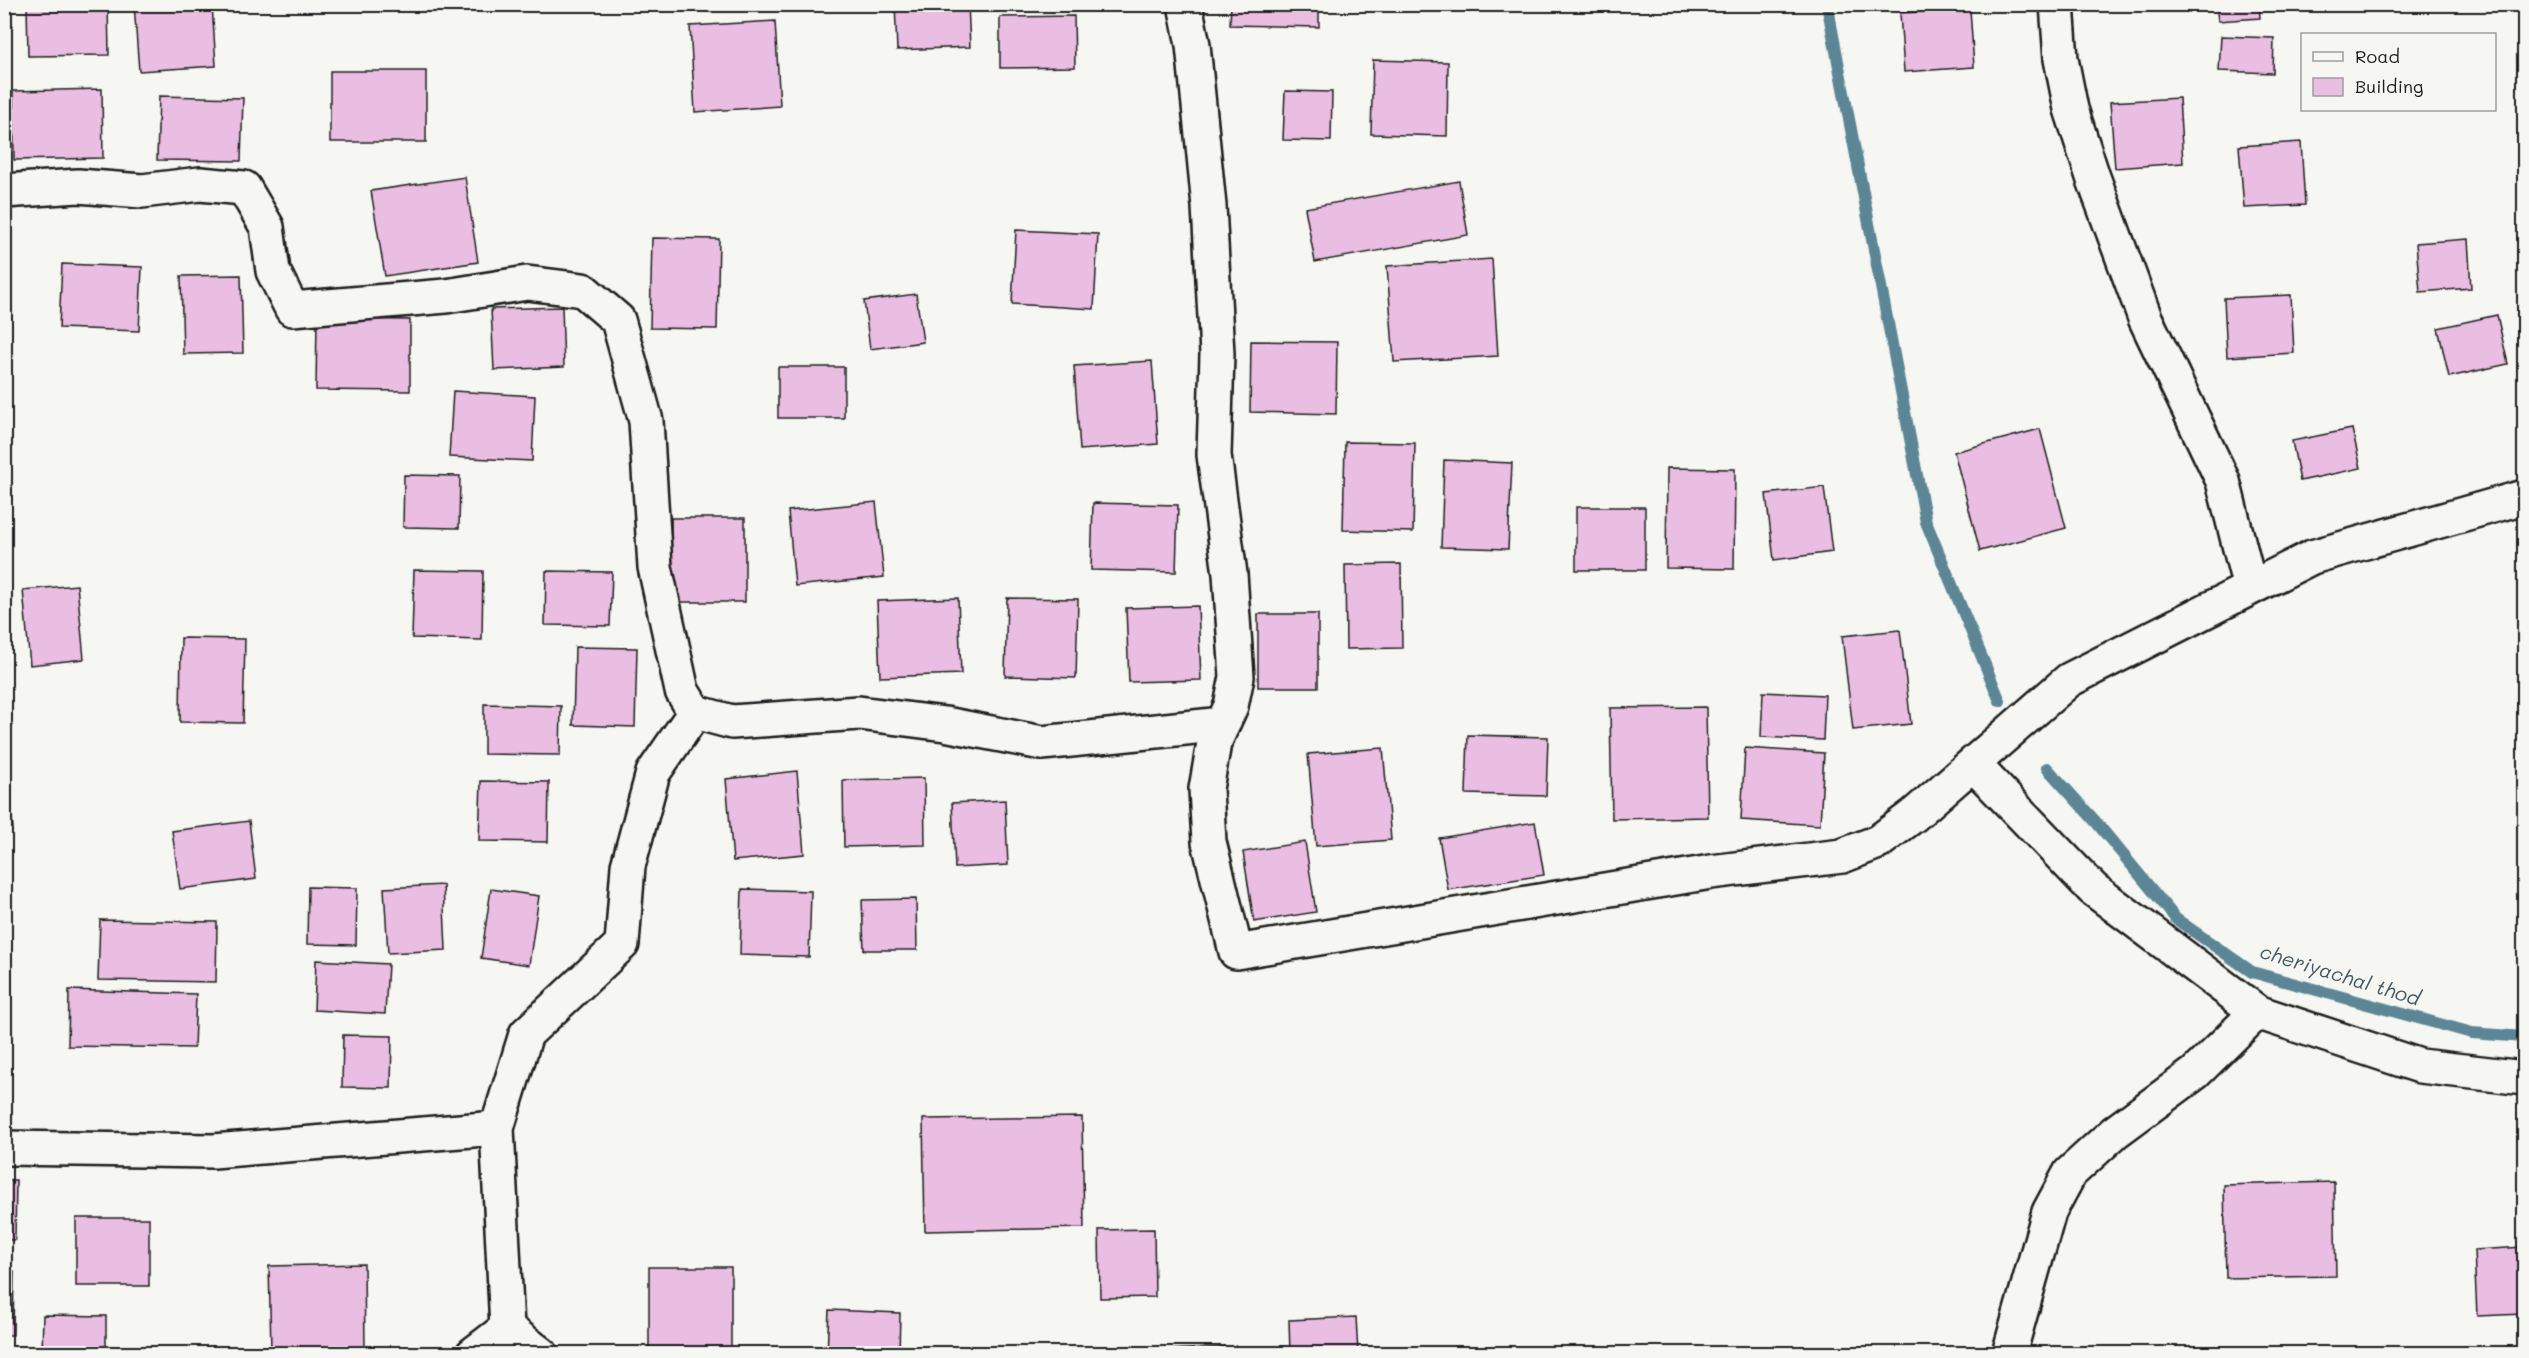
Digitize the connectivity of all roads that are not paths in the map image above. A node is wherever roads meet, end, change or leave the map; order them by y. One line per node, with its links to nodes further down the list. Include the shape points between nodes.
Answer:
1 (1185, 4): 7 (street, via 1193,45 1209,206 1217,354 1214,455 1230,574 1237,677)
2 (2057, 4): 5 (street, via 2061,59 2074,120 2145,318 2223,481)
3 (4, 191): 6 (street, via 78,186 142,191 200,184 244,188 267,228 273,271 292,309 446,296 527,283 583,290 618,320 646,421 655,567 682,691)
4 (2524, 498): 5 (street, via 2312,557)
5 (2250, 588): 8 (street, via 2068,680)
6 (695, 712): 7 (street, via 732,722 859,713 1042,742); 11 (street, via 653,773 628,866 622,944 526,1034)
7 (1223, 724): 8 (street, via 1214,743 1206,789 1209,842 1236,951 1711,872 1842,856 1878,842)
8 (1972, 764): 9 (street, via 2093,889)
9 (2258, 1012): 10 (street, via 2420,1066); 16 (street, via 2195,1073 2115,1132 2070,1173 2049,1212)
10 (2524, 1078)
11 (497, 1128): 12 (street, via 213,1151); 13 (street)
12 (4, 1148)
13 (507, 1328): 14 (street); 15 (street)
14 (473, 1353)
15 (541, 1353)
16 (2009, 1353)

